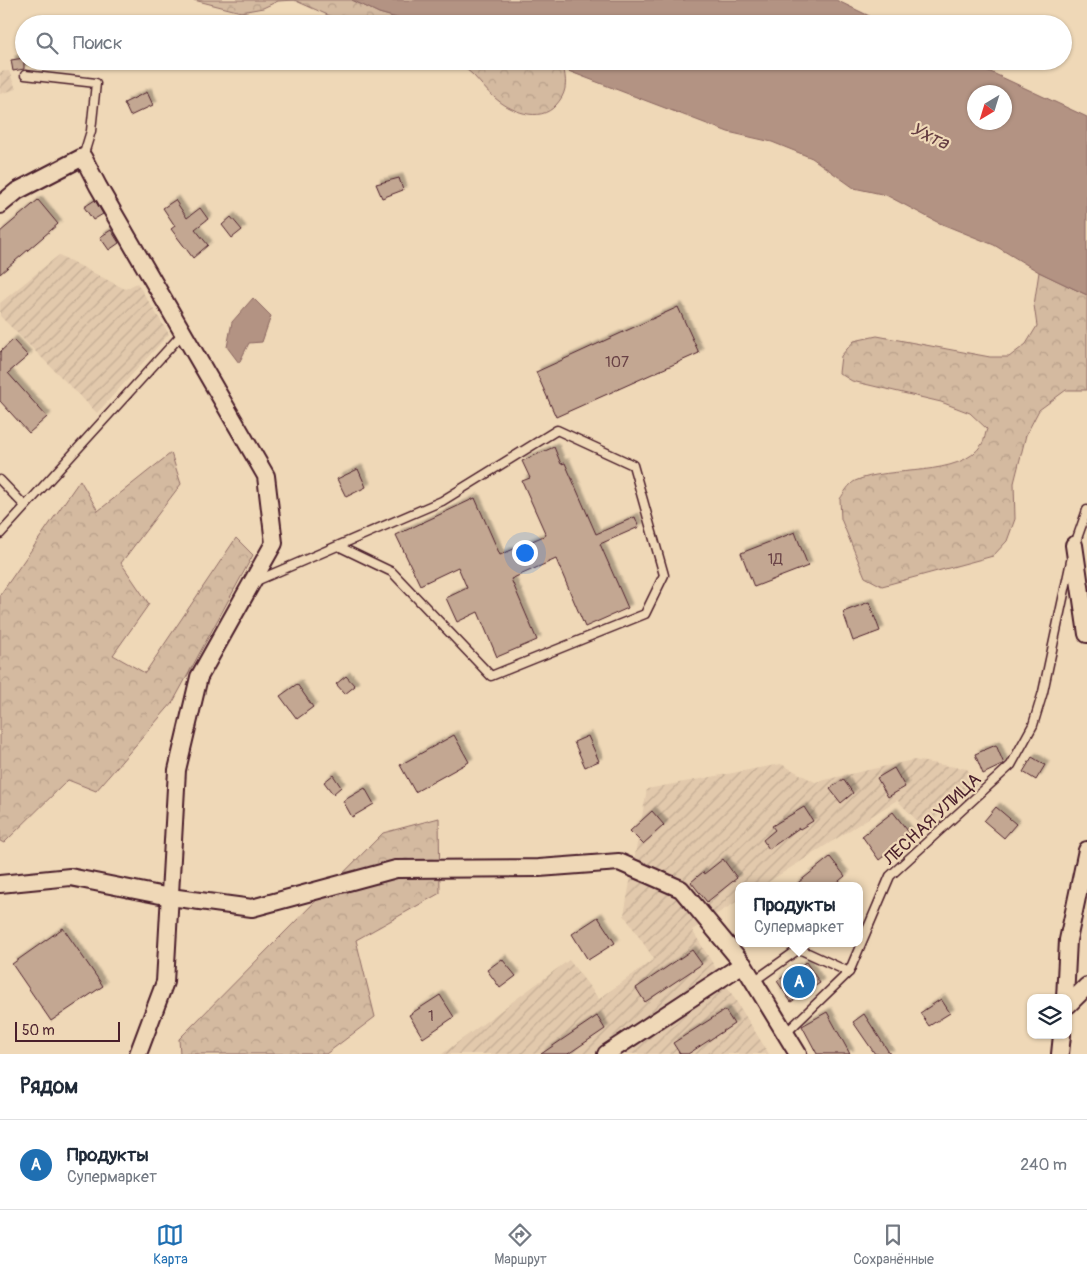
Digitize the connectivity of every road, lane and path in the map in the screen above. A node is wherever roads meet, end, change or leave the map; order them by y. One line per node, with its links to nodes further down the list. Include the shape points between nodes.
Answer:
1 (25, 75): 2 (lane, via 96,83 91,131)
2 (82, 157): 3 (street, via 17,191); 4 (street)
3 (0, 205)
4 (183, 333): 6 (lane); 11 (street, via 266,476 274,544)
5 (0, 480): 6 (lane)
6 (25, 506): 8 (lane)
7 (1087, 510): 9 (lane, ЛЕСНАЯ УЛИЦА)
8 (0, 534)
9 (1074, 545): 12 (street); 16 (lane, ЛЕСНАЯ УЛИЦА, via 1033,725 1011,765 890,876)
10 (338, 546): 10 (lane, via 442,501 557,430 633,465 664,575 645,614 491,676 392,572); 11 (lane)
11 (252, 583): 15 (street, via 199,677 177,770)
12 (1087, 634)
13 (1087, 850): 22 (street, via 1068,940)
14 (0, 884): 15 (street, via 70,877)
15 (170, 897): 18 (street, via 252,908 396,869 539,868 619,862 681,889); 26 (street, via 165,982)
16 (863, 939)
17 (860, 947): 19 (lane, ЛЕСНАЯ УЛИЦА)
18 (743, 964): 20 (street); 27 (street)
19 (849, 972): 20 (lane, via 799,949); 24 (lane, ЛЕСНАЯ УЛИЦА)
20 (754, 981): 24 (street)
21 (1087, 986): 23 (street)
22 (1065, 994)
23 (1072, 1002)
24 (786, 1033): 28 (street)
25 (1062, 1039): 29 (street)
26 (138, 1054)
27 (606, 1054)
28 (798, 1054)
29 (1060, 1054)

